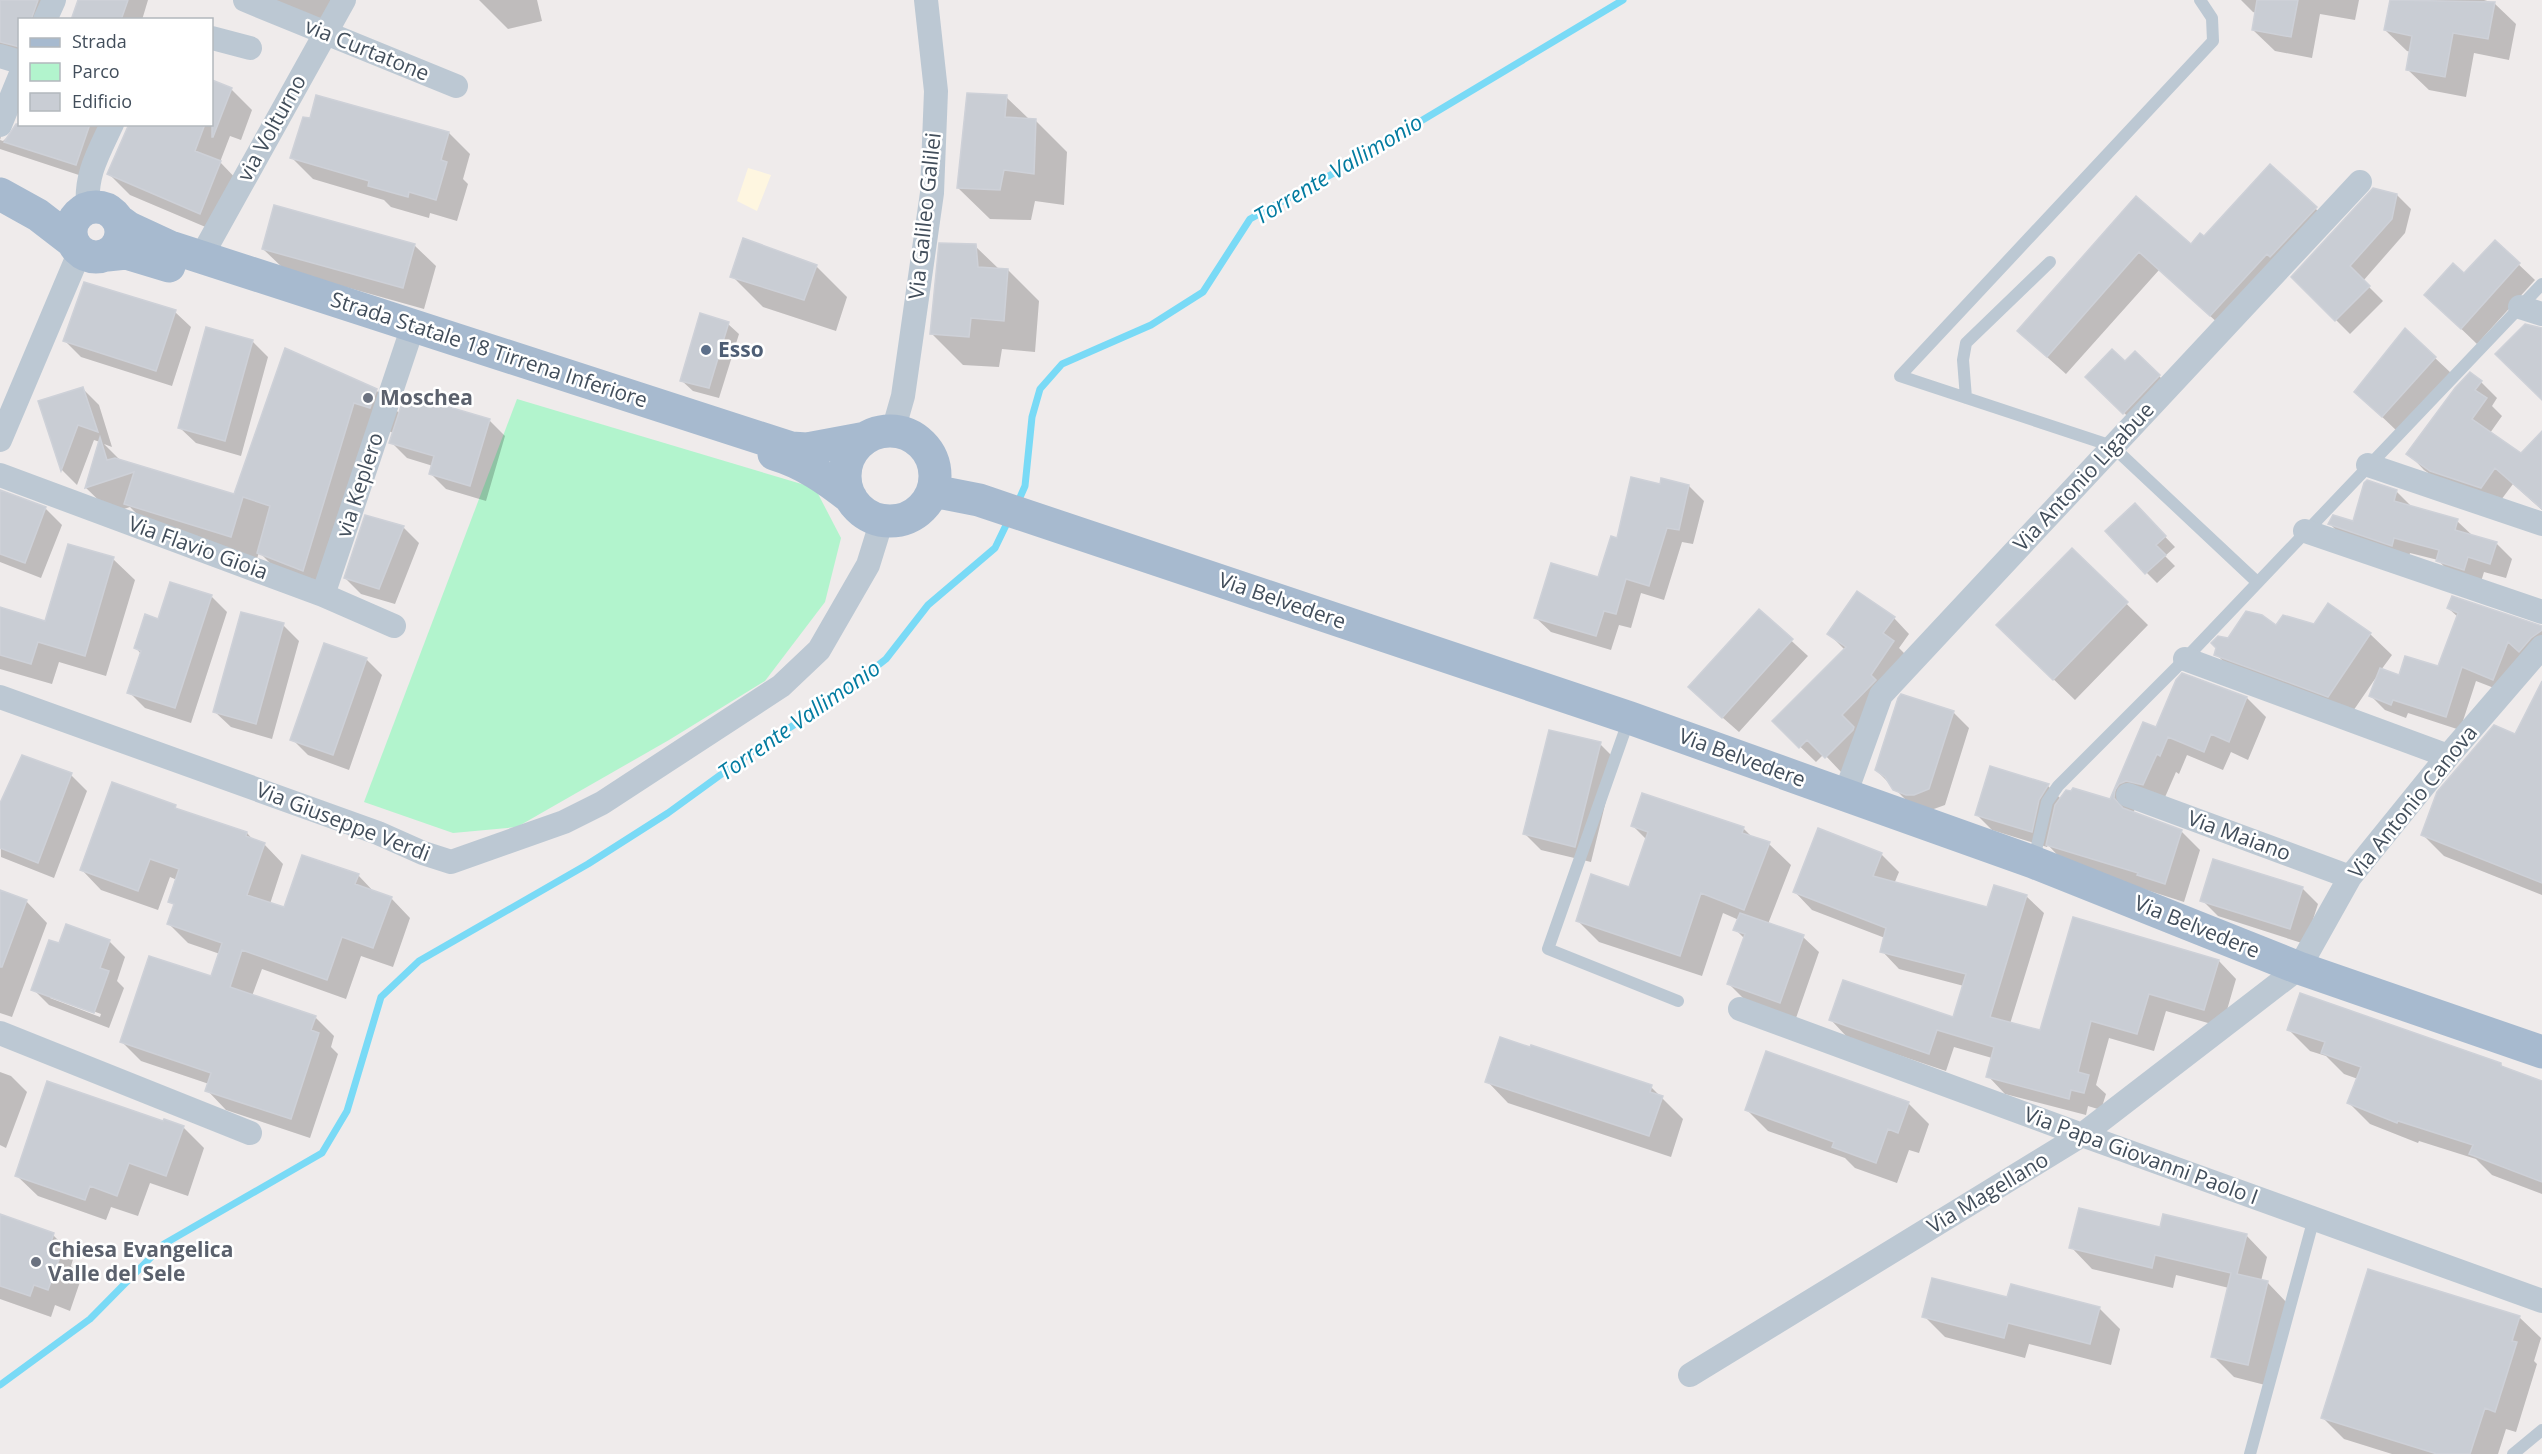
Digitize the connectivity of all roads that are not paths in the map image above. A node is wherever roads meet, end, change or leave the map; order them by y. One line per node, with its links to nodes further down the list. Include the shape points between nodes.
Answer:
1 (54, 0): 6 (street)
2 (245, 0): 7 (street, via Curtatone)
3 (344, 0): 7 (street, via Volturno)
4 (926, 0): 25 (street, Via Galileo Galilei, via 936,91 932,193 903,396)
5 (2200, 0): 24 (lane, via 2212,18 2213,41 1900,376)
6 (46, 18)
7 (324, 33): 13 (street, via Curtatone); 19 (street, via Volturno)
8 (213, 38): 9 (street)
9 (250, 48)
10 (0, 56): 11 (street)
11 (18, 61)
12 (18, 81): 14 (street)
13 (456, 86)
14 (0, 125)
15 (111, 126): 18 (street, via 87,189)
16 (2360, 182): 27 (street, Via Antonio Ligabue)
17 (0, 194): 18 (main road, Strada Statale 18 Tirrena Inferiore, via 52,210)
18 (91, 231): 19 (main road, Strada Statale 18 Tirrena Inferiore, via 146,237); 23 (main road, Strada Statale 18 Tirrena Inferiore, via 126,253); 26 (street)
19 (201, 256): 25 (main road, Strada Statale 18 Tirrena Inferiore, via 791,448 807,449)
20 (2050, 262): 24 (lane, via 1966,343)
21 (2542, 284): 22 (lane)
22 (2531, 310): 28 (lane)
23 (408, 341): 31 (main road, Strada Statale 18 Tirrena Inferiore, via 796,461); 36 (street, via Keplero)
24 (1966, 398): 27 (lane)
25 (880, 434): 30 (main road, via 906,434 919,441 933,464); 31 (main road, via 855,447 848,459 845,474)
26 (0, 440)
27 (2112, 446): 35 (lane); 44 (street, Via Antonio Ligabue, via 1881,695)
28 (2368, 465): 33 (street); 34 (lane)
29 (0, 475): 36 (street, Via Flavio Gioia)
30 (933, 491): 32 (main road, via 922,507 907,517); 42 (main road, Via Belvedere, via 1013,511)
31 (851, 498): 32 (main road, Strada Statale 18 Tirrena Inferiore, via 867,514)
32 (882, 520): 41 (street, Via Giuseppe Verdi, via 868,565 819,650 781,686 602,803 564,822 451,862)
33 (2542, 524)
34 (2305, 531): 35 (lane); 37 (street)
35 (2257, 582): 40 (lane)
36 (323, 595): 38 (street, Via Flavio Gioia)
37 (2542, 612)
38 (394, 626)
39 (2542, 647): 43 (street, Via Antonio Canova)
40 (2185, 659): 43 (street); 46 (lane, via 2058,786 2048,802)
41 (0, 697)
42 (1630, 718): 44 (main road, Via Belvedere); 49 (lane, via 1548,949)
43 (2448, 756): 47 (street, Via Antonio Canova)
44 (1845, 795): 46 (main road, Via Belvedere)
45 (2128, 795): 47 (street, Via Maiano)
46 (2033, 862): 48 (main road, Via Belvedere)
47 (2350, 877): 48 (street, Via Antonio Canova)
48 (2300, 968): 52 (main road, Via Belvedere); 54 (street, Via Magellano)
49 (1678, 1001)
50 (1740, 1009): 54 (street, Via Papa Giovanni Paolo I)
51 (0, 1033): 53 (street)
52 (2542, 1052)
53 (250, 1133)
54 (2082, 1135): 55 (street, Via Papa Giovanni Paolo I); 57 (street, Via Magellano)
55 (2314, 1218): 56 (street, Via Papa Giovanni Paolo I); 59 (lane)
56 (2542, 1301)
57 (1690, 1375)
58 (2542, 1430): 60 (lane)
59 (2250, 1454)
60 (2513, 1454)

